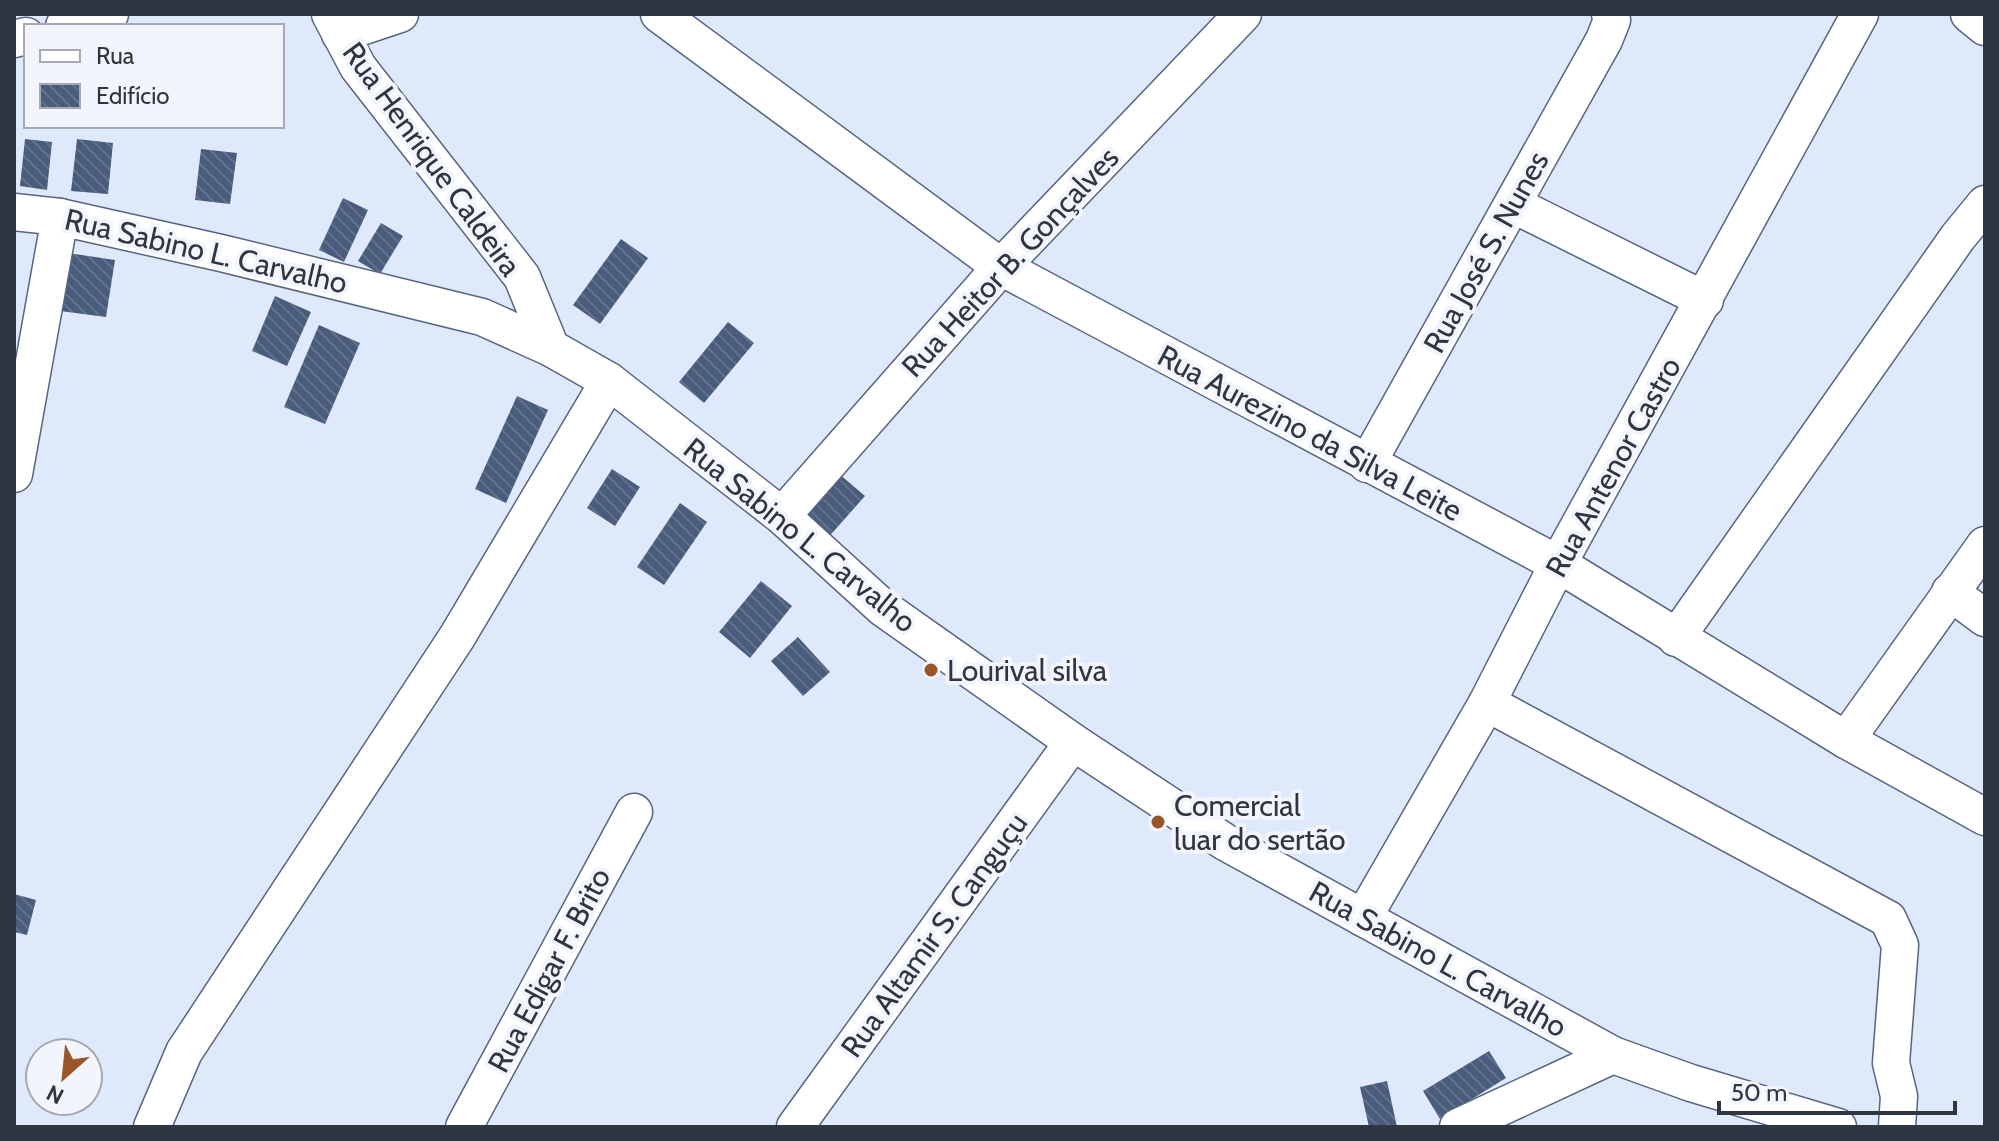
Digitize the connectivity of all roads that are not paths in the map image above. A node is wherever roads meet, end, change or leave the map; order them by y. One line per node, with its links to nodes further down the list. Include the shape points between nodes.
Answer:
1 (110, 14): 7 (street)
2 (400, 14): 8 (street)
3 (659, 14): 15 (street, Rua Aurezino da Silva Leite)
4 (1243, 14): 15 (street, Rua Heitor B. Gonçalves)
5 (1860, 14): 16 (street, Rua Antenor Castro)
6 (1969, 14): 10 (street)
7 (72, 24)
8 (335, 24): 17 (street, Rua Henrique Caldeira, via 358,67 522,277)
9 (1607, 27): 12 (street, Rua José S. Nunes)
10 (1985, 27)
11 (1985, 204): 26 (street)
12 (1514, 205): 16 (street); 19 (street, Rua José S. Nunes)
13 (14, 212): 14 (street, Rua Sabino L. Carvalho)
14 (60, 217): 17 (street, Rua Sabino L. Carvalho, via 482,317); 20 (street)
15 (1001, 267): 19 (street, Rua Aurezino da Silva Leite); 21 (street, Rua Heitor B. Gonçalves)
16 (1705, 300): 23 (street, Rua Antenor Castro)
17 (551, 348): 18 (street, Rua Sabino L. Carvalho)
18 (609, 381): 21 (street, Rua Sabino L. Carvalho); 34 (street, via 457,637 184,1052)
19 (1367, 464): 23 (street, Rua Aurezino da Silva Leite)
20 (14, 474)
21 (782, 516): 29 (street, Rua Sabino L. Carvalho, via 883,608)
22 (1985, 545): 24 (street)
23 (1558, 564): 26 (street, Rua Aurezino da Silva Leite); 27 (street, Rua Antenor Castro)
24 (1950, 592): 25 (street); 28 (street)
25 (1985, 618)
26 (1676, 638): 28 (street, Rua Aurezino da Silva Leite)
27 (1487, 703): 32 (street, Rua Antenor Castro); 39 (street, via 1888,919 1900,945 1891,1063 1899,1096)
28 (1846, 740): 31 (street, Rua Aurezino da Silva Leite)
29 (1073, 742): 32 (street, Rua Sabino L. Carvalho, via 1225,842); 36 (street, Rua Altamir S. Canguçu)
30 (634, 812): 35 (street, Rua Edigar F. Brito)
31 (1985, 817)
32 (1363, 918): 33 (street, Rua Sabino L. Carvalho)
33 (1613, 1055): 37 (street); 38 (street, Rua Sabino L. Carvalho)
34 (152, 1127)
35 (464, 1127)
36 (795, 1127)
37 (1458, 1127)
38 (1838, 1127)
39 (1897, 1127)

